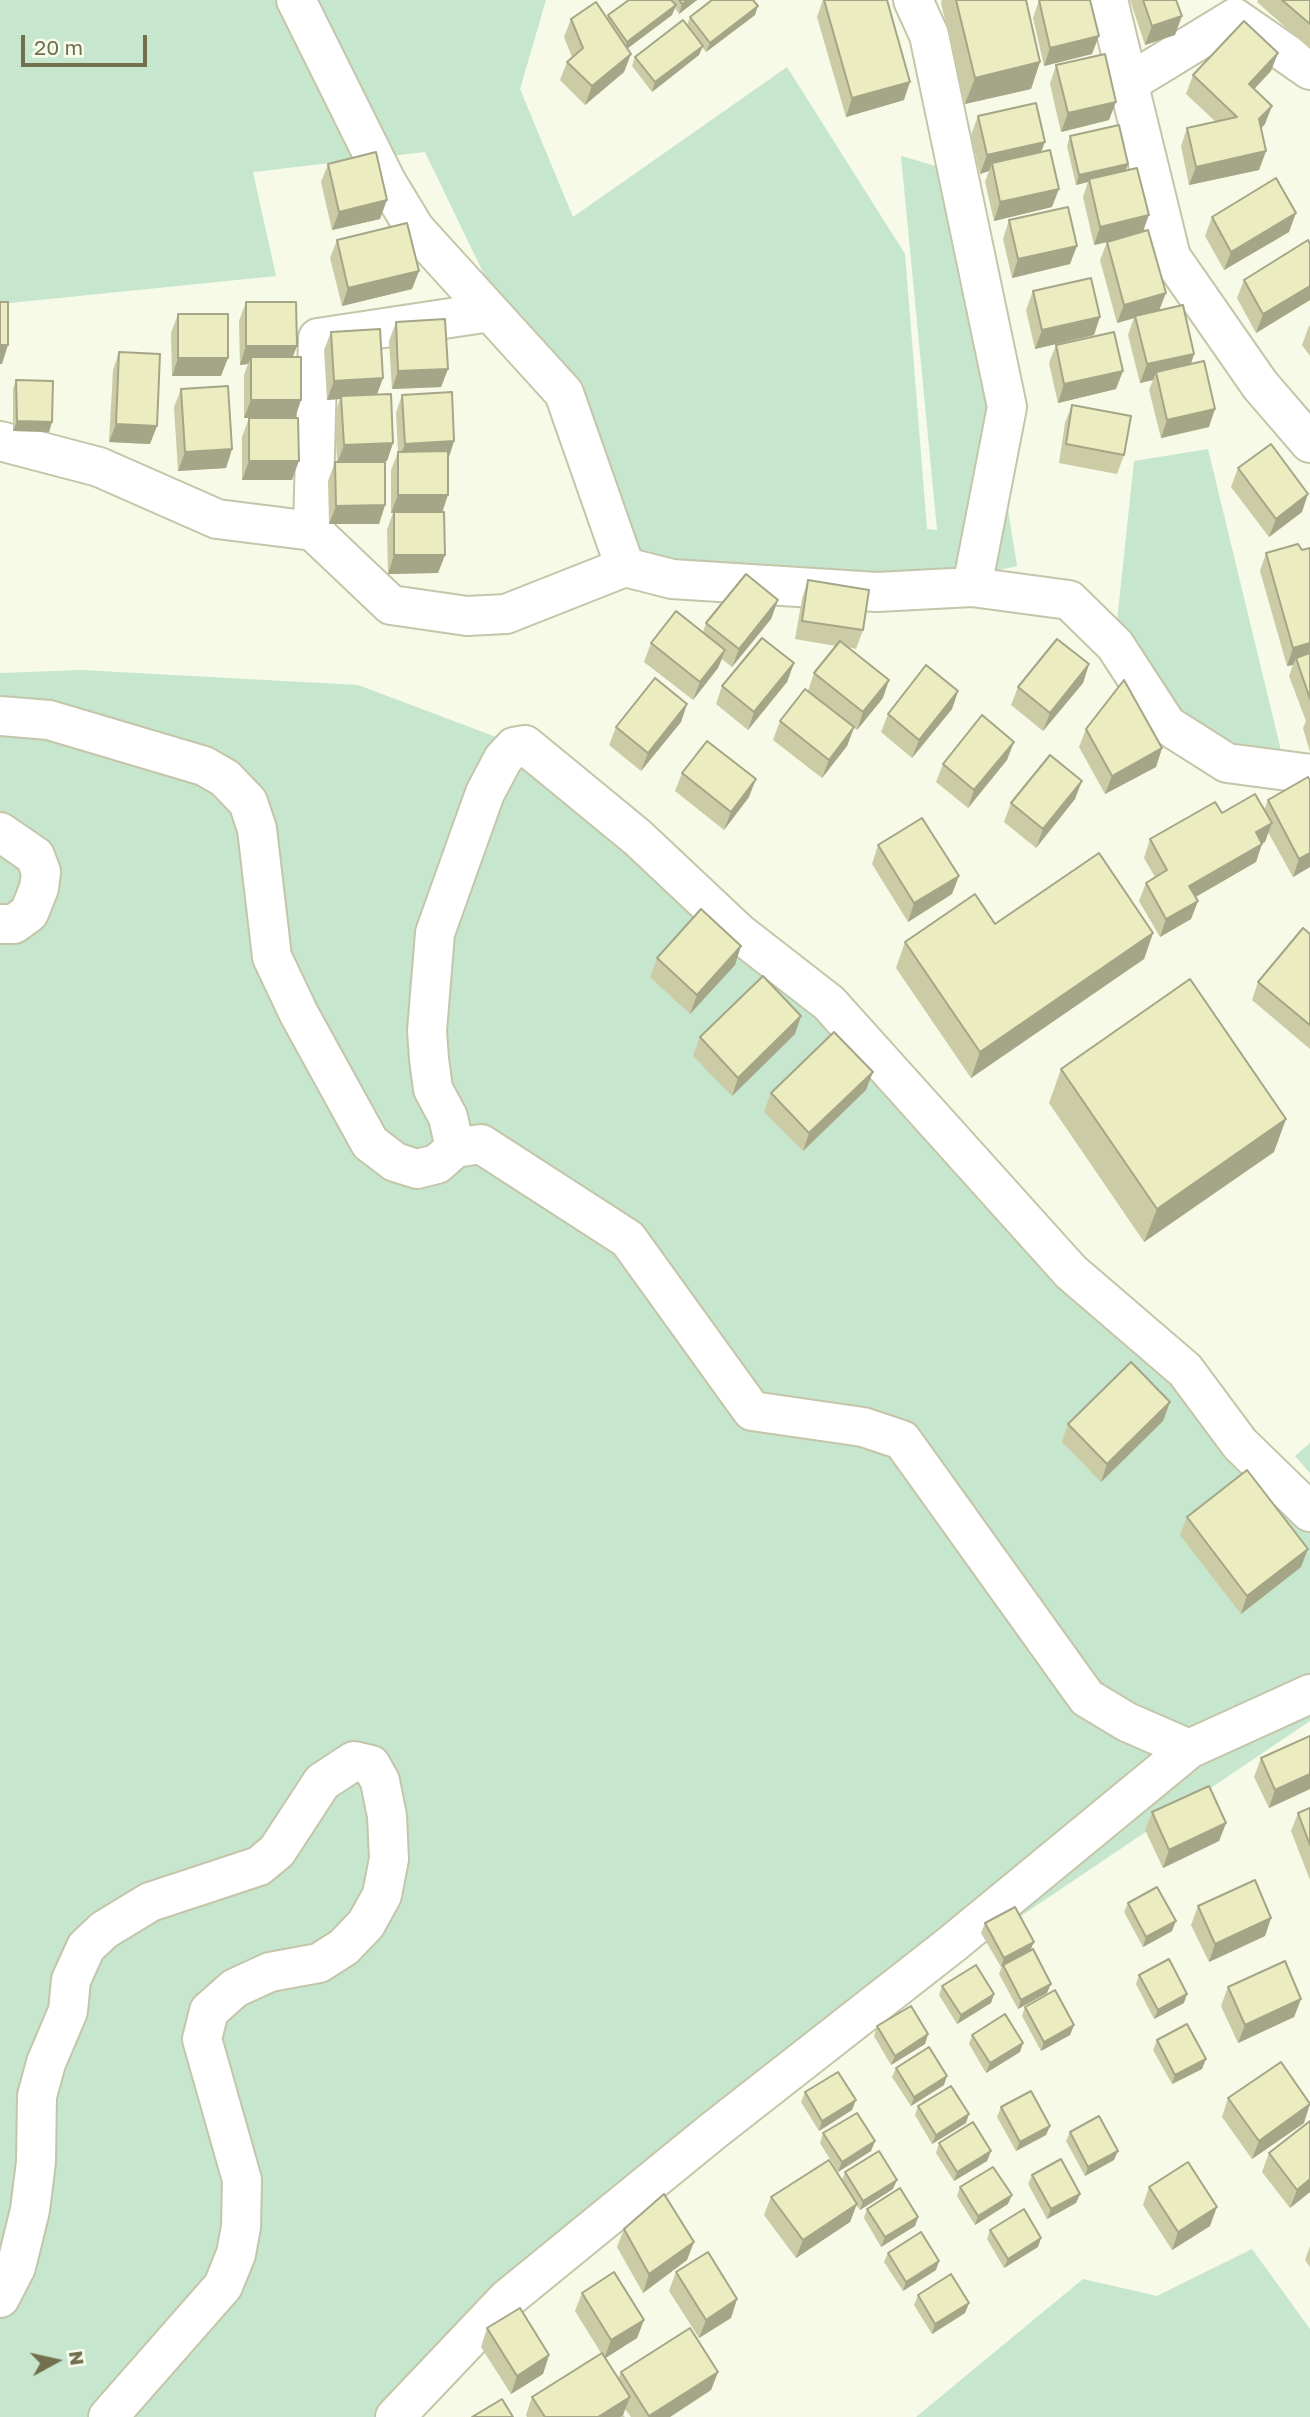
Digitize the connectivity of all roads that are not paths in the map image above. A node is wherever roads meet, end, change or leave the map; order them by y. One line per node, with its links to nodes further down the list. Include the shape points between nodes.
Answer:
1 (296, 0): 6 (street, via 386,181 415,229)
2 (913, 0): 11 (street, via 929,35 1007,407)
3 (1108, 0): 5 (street)
4 (1310, 70): 5 (street, via 1235,18)
5 (1126, 84): 8 (street, via 1171,257 1260,385)
6 (490, 312): 9 (street, via 318,338); 10 (street, via 564,393)
7 (0, 441): 9 (street, via 99,467 217,519)
8 (1310, 443)
9 (313, 531): 10 (street, via 391,605 467,616 506,614)
10 (625, 567): 11 (street, via 672,579 850,590)
11 (972, 587): 13 (street, via 1069,600 1115,645 1167,725 1227,763)
12 (0, 716): 16 (street, via 49,720 204,765 225,778 248,802 257,829 272,957 370,1143 395,1162 417,1169 437,1164)
13 (1310, 774)
14 (0, 832): 15 (street, via 35,856 41,872 29,913 14,923)
15 (0, 924)
16 (455, 1148): 17 (street, via 448,1117 433,1089 429,1059 435,933 485,793 503,759 514,747 526,745 637,837 739,933 830,1003 1071,1272 1185,1370 1240,1444); 19 (street, via 481,1144 628,1239 752,1411 863,1427 902,1440 1087,1698 1126,1722)
17 (1310, 1512)
18 (1310, 1694): 19 (street)
19 (1189, 1749): 22 (street, via 507,2299)
20 (0, 2298): 21 (street, via 16,2267 30,2210 37,2096 68,2011 71,1980 86,1947 104,1930 150,1902 259,1866 277,1850 322,1782 354,1762 371,1765 380,1781 387,1816 388,1859 382,1895 366,1924 344,1947 319,1963 270,1972 235,1988 209,2011 202,2039 242,2180 242,2228 236,2254 223,2286)
21 (108, 2417)
22 (396, 2417)

